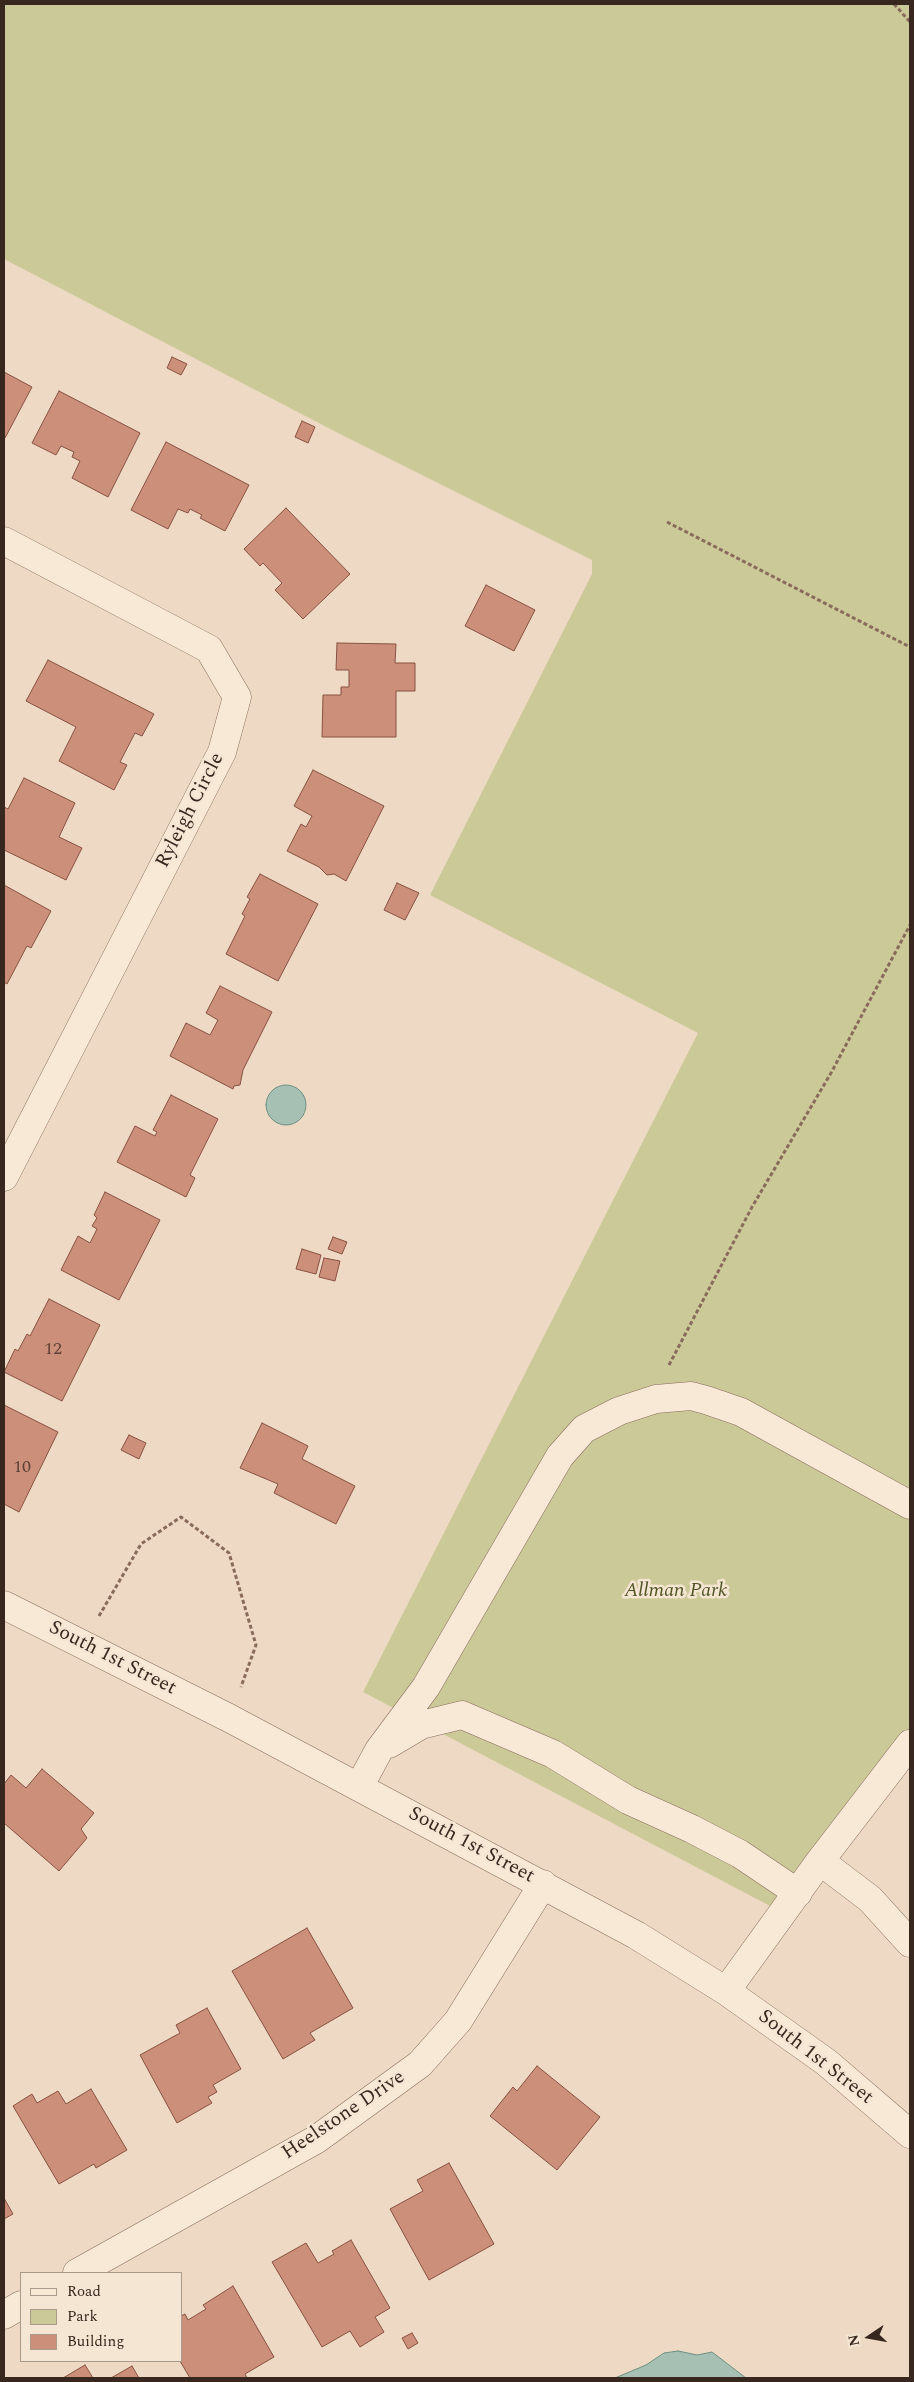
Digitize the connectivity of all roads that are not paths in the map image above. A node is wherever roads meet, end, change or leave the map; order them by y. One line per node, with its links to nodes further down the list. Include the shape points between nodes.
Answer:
1 (4, 541): 2 (street, Ryleigh Circle, via 209,649 237,697 222,752)
2 (4, 1177)
3 (910, 1505): 6 (street, via 741,1412 691,1396 650,1401 618,1411 584,1429 560,1456 426,1686)
4 (8, 1614): 7 (street, South 1st Street, via 84,1645)
5 (910, 1744): 8 (street)
6 (379, 1750): 7 (street); 10 (street, via 421,1725 462,1715 553,1754 628,1800 740,1854)
7 (360, 1787): 9 (street, South 1st Street)
8 (820, 1861): 10 (street); 11 (street, via 870,1899)
9 (543, 1884): 12 (street, South 1st Street, via 636,1935); 14 (street, Heelstone Drive, via 458,2021 420,2064 317,2139)
10 (798, 1893): 12 (street)
11 (910, 1943)
12 (726, 1991): 13 (street, South 1st Street, via 826,2062)
13 (910, 2134)
14 (79, 2272)
15 (20, 2306): 16 (street)
16 (4, 2315)

